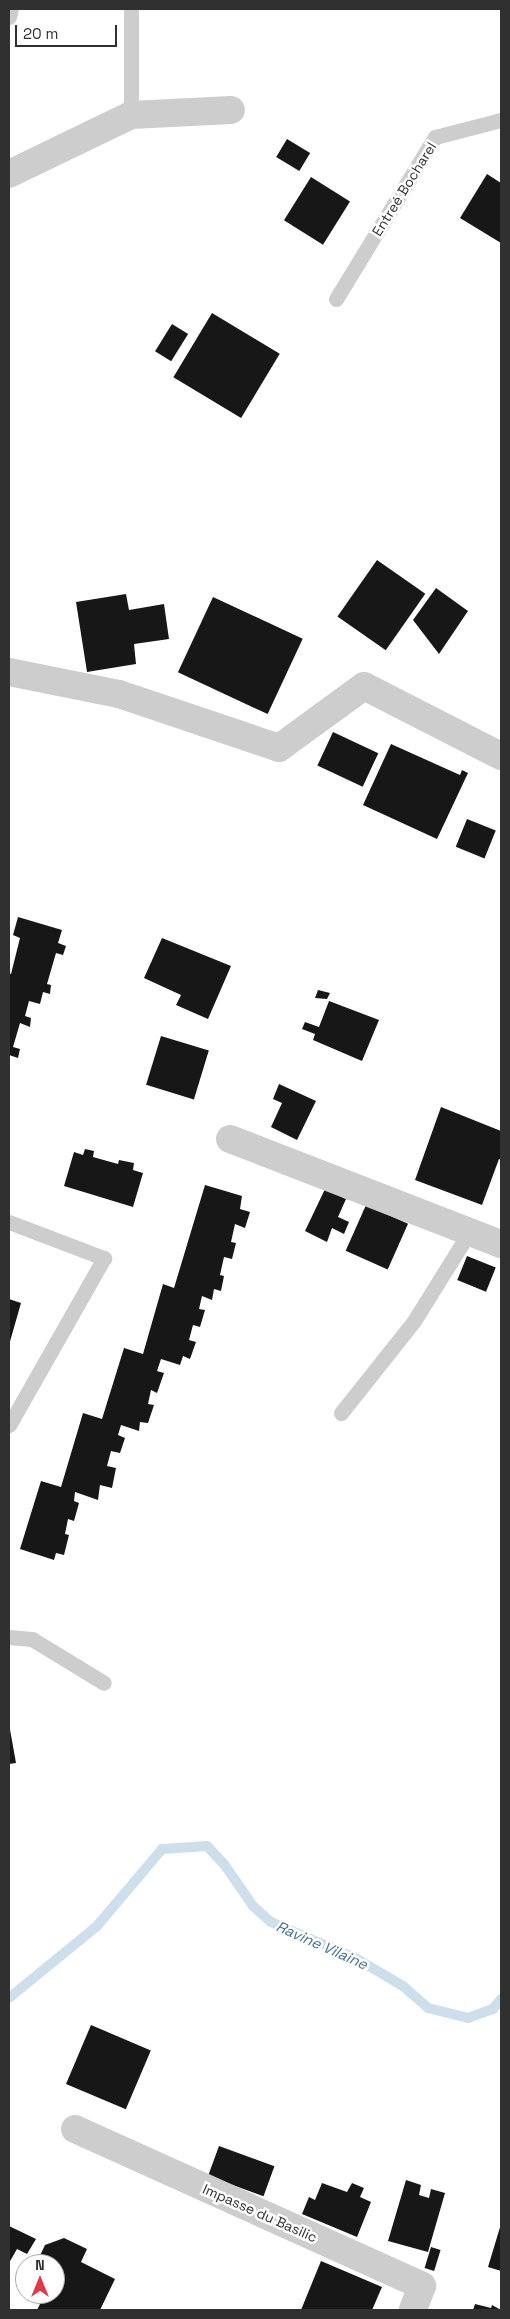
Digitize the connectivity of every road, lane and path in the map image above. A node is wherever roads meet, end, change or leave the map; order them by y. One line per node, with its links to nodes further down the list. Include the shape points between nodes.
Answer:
1 (11, 9): 3 (lane)
2 (132, 9): 5 (lane)
3 (9, 17)
4 (230, 110): 5 (street)
5 (132, 115): 7 (street)
6 (501, 120): 8 (lane, Entreé Bocharel, via 435,137)
7 (9, 174)
8 (336, 299)
9 (9, 672): 10 (street, via 119,694 279,748 364,686)
10 (501, 756)
11 (230, 1139): 13 (street)
12 (9, 1222): 16 (lane, via 104,1258)
13 (470, 1231): 14 (street); 15 (lane, via 414,1321)
14 (501, 1244)
15 (341, 1413)
16 (9, 1425)
17 (9, 1637): 18 (lane, via 32,1639)
18 (104, 1682)
19 (75, 2129): 20 (street, Impasse du Basilic, via 422,2286)
20 (413, 2310)

